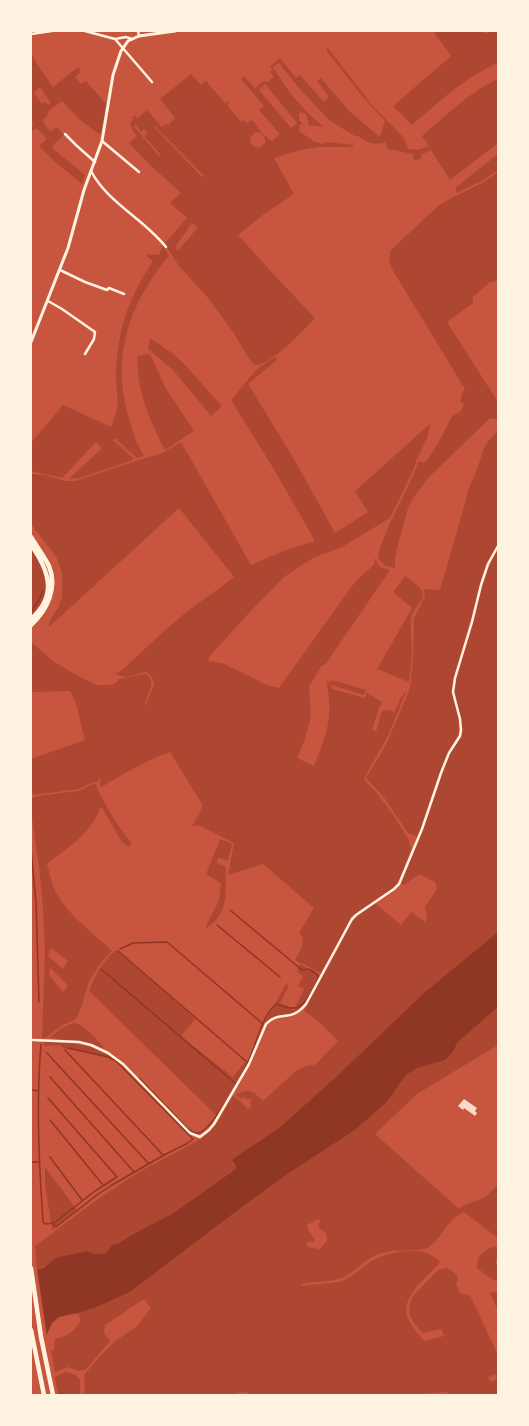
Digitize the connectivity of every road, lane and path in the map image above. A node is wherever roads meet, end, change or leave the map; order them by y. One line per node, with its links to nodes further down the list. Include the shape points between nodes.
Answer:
1 (52, 31): 5 (street)
2 (85, 31): 7 (street)
3 (138, 31): 6 (street)
4 (175, 31): 6 (street)
5 (31, 34)
6 (139, 36): 8 (street)
7 (115, 39): 8 (street); 9 (street)
8 (132, 39): 9 (street)
9 (122, 48): 10 (street); 12 (street, via 112,79)
10 (152, 82)
11 (65, 134): 13 (street)
12 (102, 141): 13 (street); 15 (street)
13 (95, 162): 14 (street)
14 (91, 170): 16 (street, via 101,186 120,206 147,227); 17 (street)
15 (138, 172)
16 (166, 247)
17 (60, 270): 18 (street, via 85,282); 19 (street)
18 (124, 294)
19 (48, 301): 20 (street); 21 (street, via 95,332)
20 (31, 342)
21 (85, 354)
22 (31, 537): 26 (highway, via 48,566 52,583 47,605)
23 (31, 545): 25 (highway, via 43,564 48,582 45,601)
24 (498, 546): 27 (street, via 481,585 455,678 453,692 460,719 460,736 449,753 402,879 394,889 352,919 301,1010 295,1015 270,1019 266,1024 249,1064 209,1130 200,1137 190,1133 123,1064 108,1052 79,1042)
25 (31, 619)
26 (31, 625)
27 (33, 1040)
28 (31, 1268): 31 (highway)
29 (31, 1330): 30 (highway)
30 (44, 1395)
31 (53, 1395)

